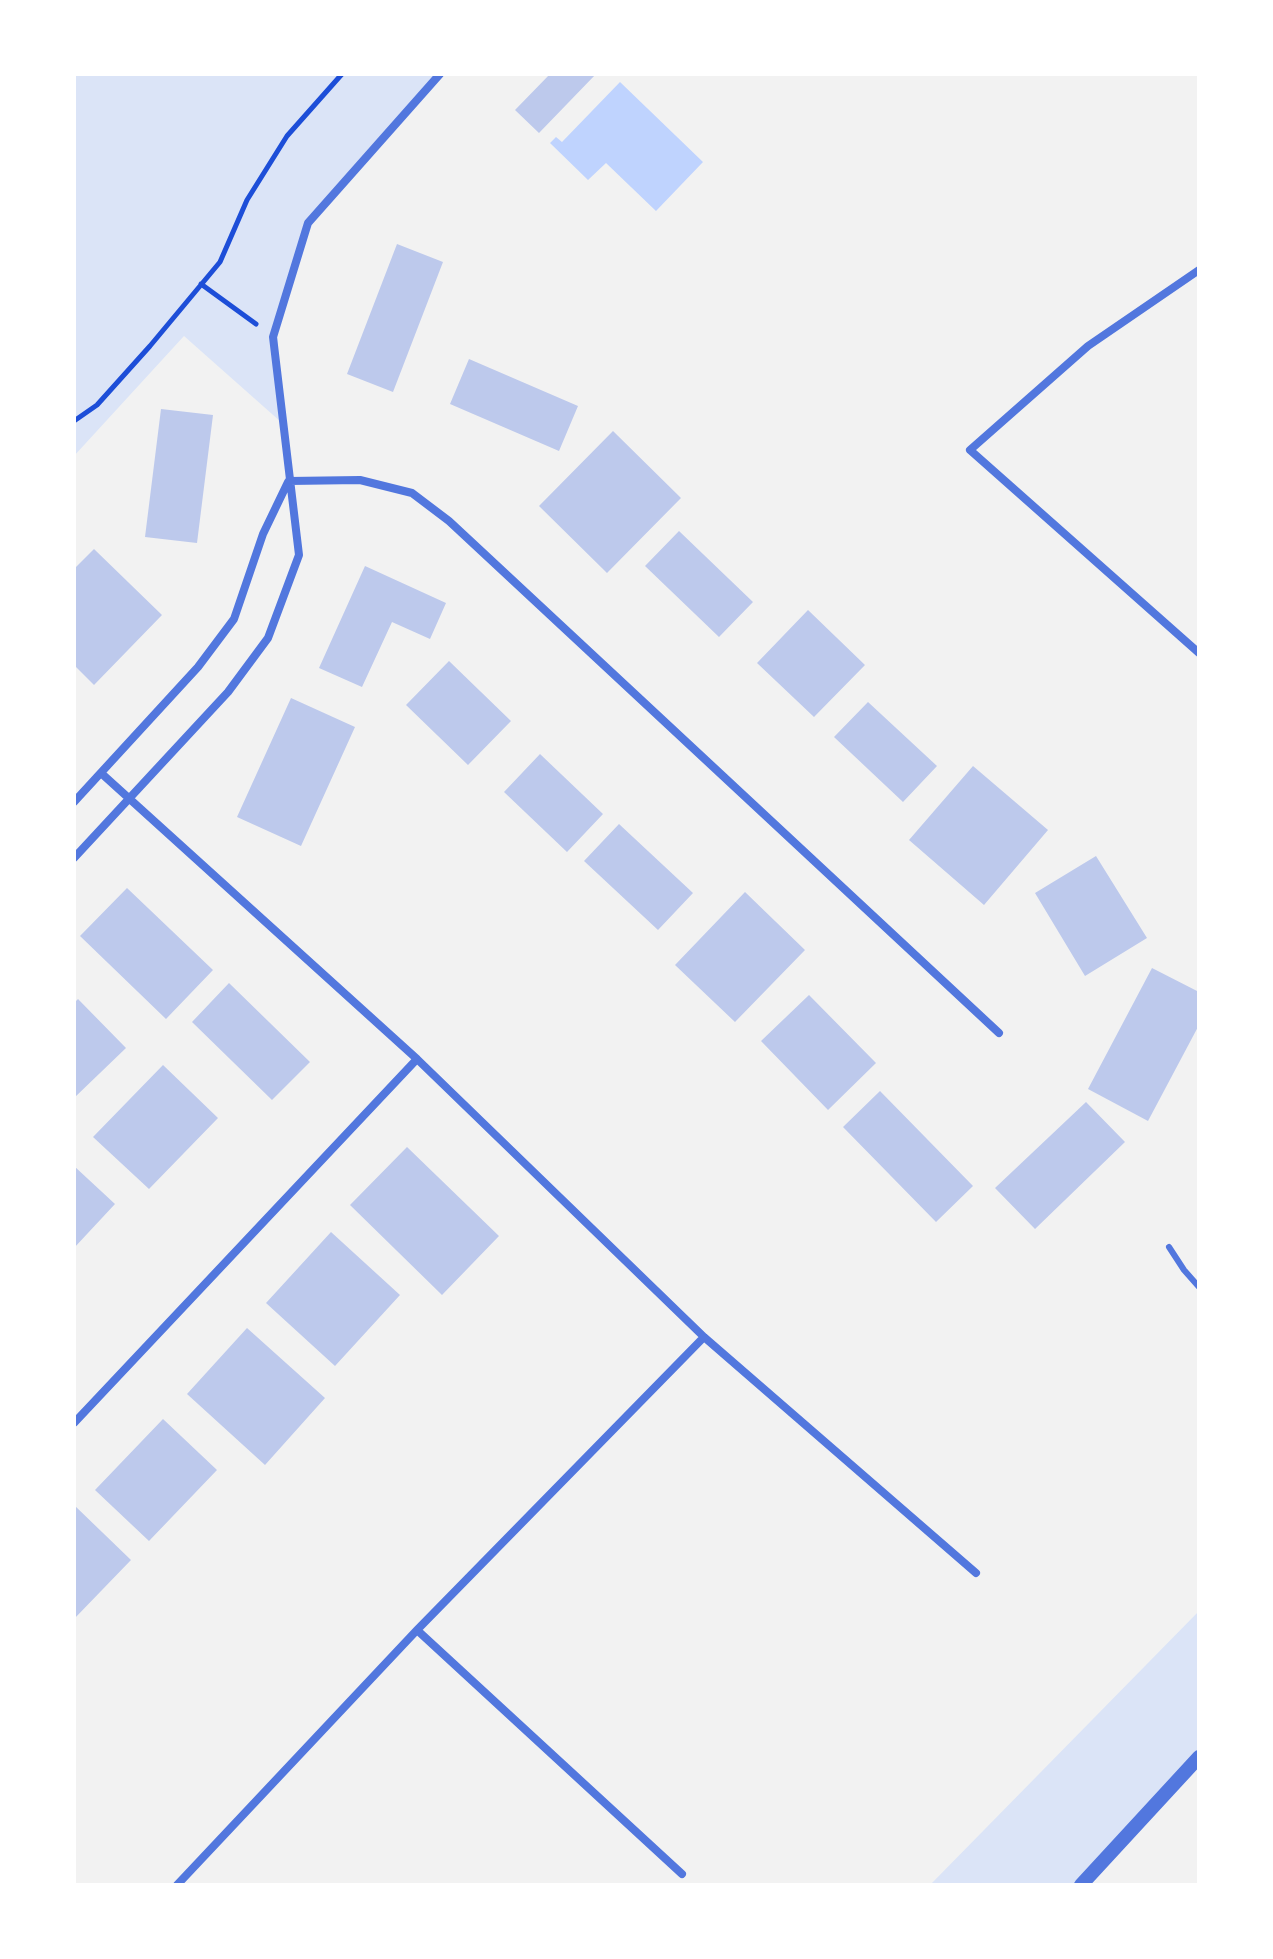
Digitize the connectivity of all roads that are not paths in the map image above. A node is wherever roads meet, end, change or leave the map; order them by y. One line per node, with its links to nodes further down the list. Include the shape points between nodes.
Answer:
1 (440, 74): 3 (street, via 308,223 273,337)
2 (1199, 270): 4 (street, via 1088,346 970,450)
3 (289, 481): 5 (street, via 263,534 234,619 198,667); 6 (street, via 299,555 268,638 228,692); 9 (street, via 360,480 412,493 449,521)
4 (1199, 653)
5 (101, 773): 6 (street); 7 (street)
6 (130, 799): 8 (street); 10 (street)
7 (74, 802)
8 (74, 858)
9 (999, 1033)
10 (417, 1059): 13 (street); 14 (street)
11 (1169, 1247): 12 (lane)
12 (1199, 1287)
13 (704, 1337): 15 (street); 16 (street)
14 (74, 1423)
15 (976, 1573)
16 (417, 1630): 18 (street); 19 (street)
17 (1199, 1757): 20 (street)
18 (682, 1874)
19 (177, 1885)
20 (1081, 1885)

